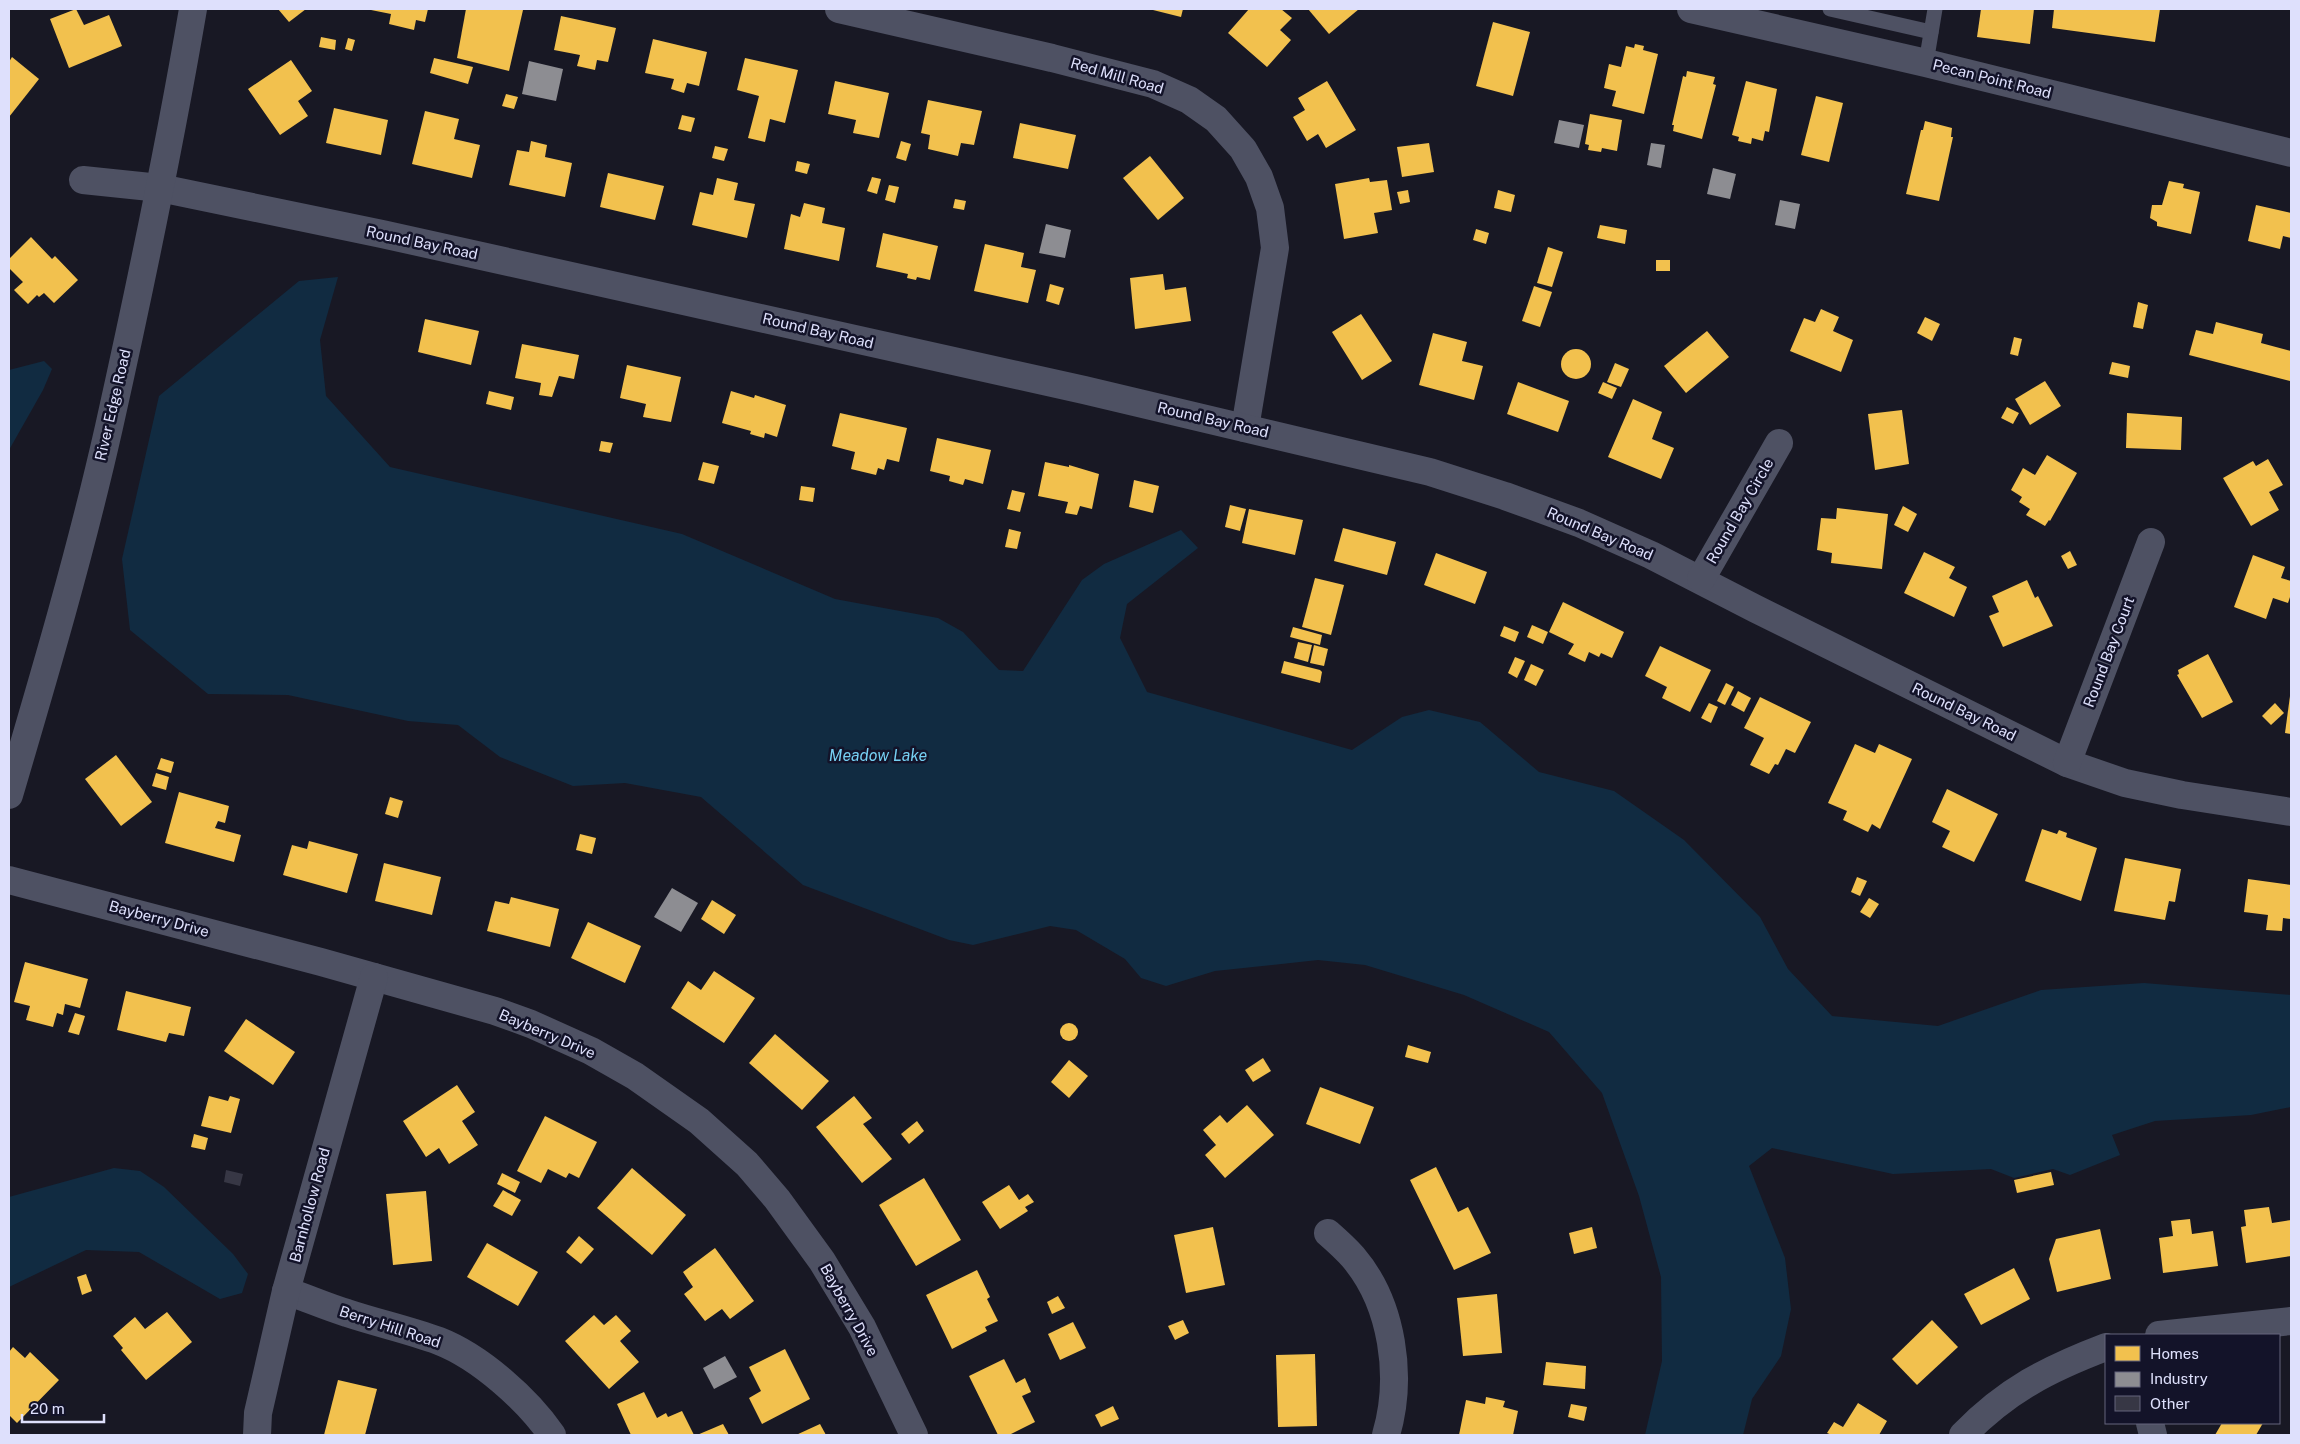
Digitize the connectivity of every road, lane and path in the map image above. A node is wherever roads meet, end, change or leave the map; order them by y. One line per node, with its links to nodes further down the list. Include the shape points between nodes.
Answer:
1 (194, 9): 11 (street, River Edge Road)
2 (839, 9): 6 (street, Red Mill Road)
3 (1691, 9): 8 (street, Pecan Point Road)
4 (1830, 9): 7 (lane)
5 (1935, 9): 7 (lane)
6 (871, 12): 12 (street, Red Mill Road, via 1153,84 1190,100 1216,119 1243,149 1259,177 1270,208 1275,248)
7 (1931, 32): 8 (lane)
8 (1926, 63): 9 (street, Pecan Point Road)
9 (2291, 153)
10 (83, 180): 11 (street, Round Bay Road)
11 (160, 188): 12 (street, Round Bay Road, via 392,236); 17 (street, River Edge Road, via 109,428 49,659)
12 (1245, 428): 15 (street, Round Bay Road, via 1430,472 1505,496 1579,523)
13 (1779, 443): 15 (street, Round Bay Circle)
14 (2151, 542): 16 (street, Round Bay Court)
15 (1701, 579): 16 (street, Round Bay Road)
16 (2067, 763): 18 (street, Round Bay Road, via 2134,785 2182,796)
17 (9, 795)
18 (2291, 812)
19 (9, 880): 20 (street, Bayberry Drive)
20 (374, 977): 22 (street, Barnhollow Road); 28 (street, Bayberry Drive, via 495,1011 540,1028 635,1076 699,1121 747,1164 822,1261 862,1328)
21 (1328, 1232): 29 (street, via 1353,1257 1372,1286 1386,1320 1393,1356 1394,1392)
22 (286, 1291): 26 (street, Barnhollow Road, via 258,1413); 27 (street, Berry Hill Road, via 440,1342 485,1368 518,1395)
23 (2291, 1322): 24 (street)
24 (2169, 1334)
25 (2105, 1347): 30 (street, via 2061,1364 2020,1386 1986,1411)
26 (257, 1435)
27 (552, 1435)
28 (914, 1435)
29 (1386, 1435)
30 (1963, 1435)

